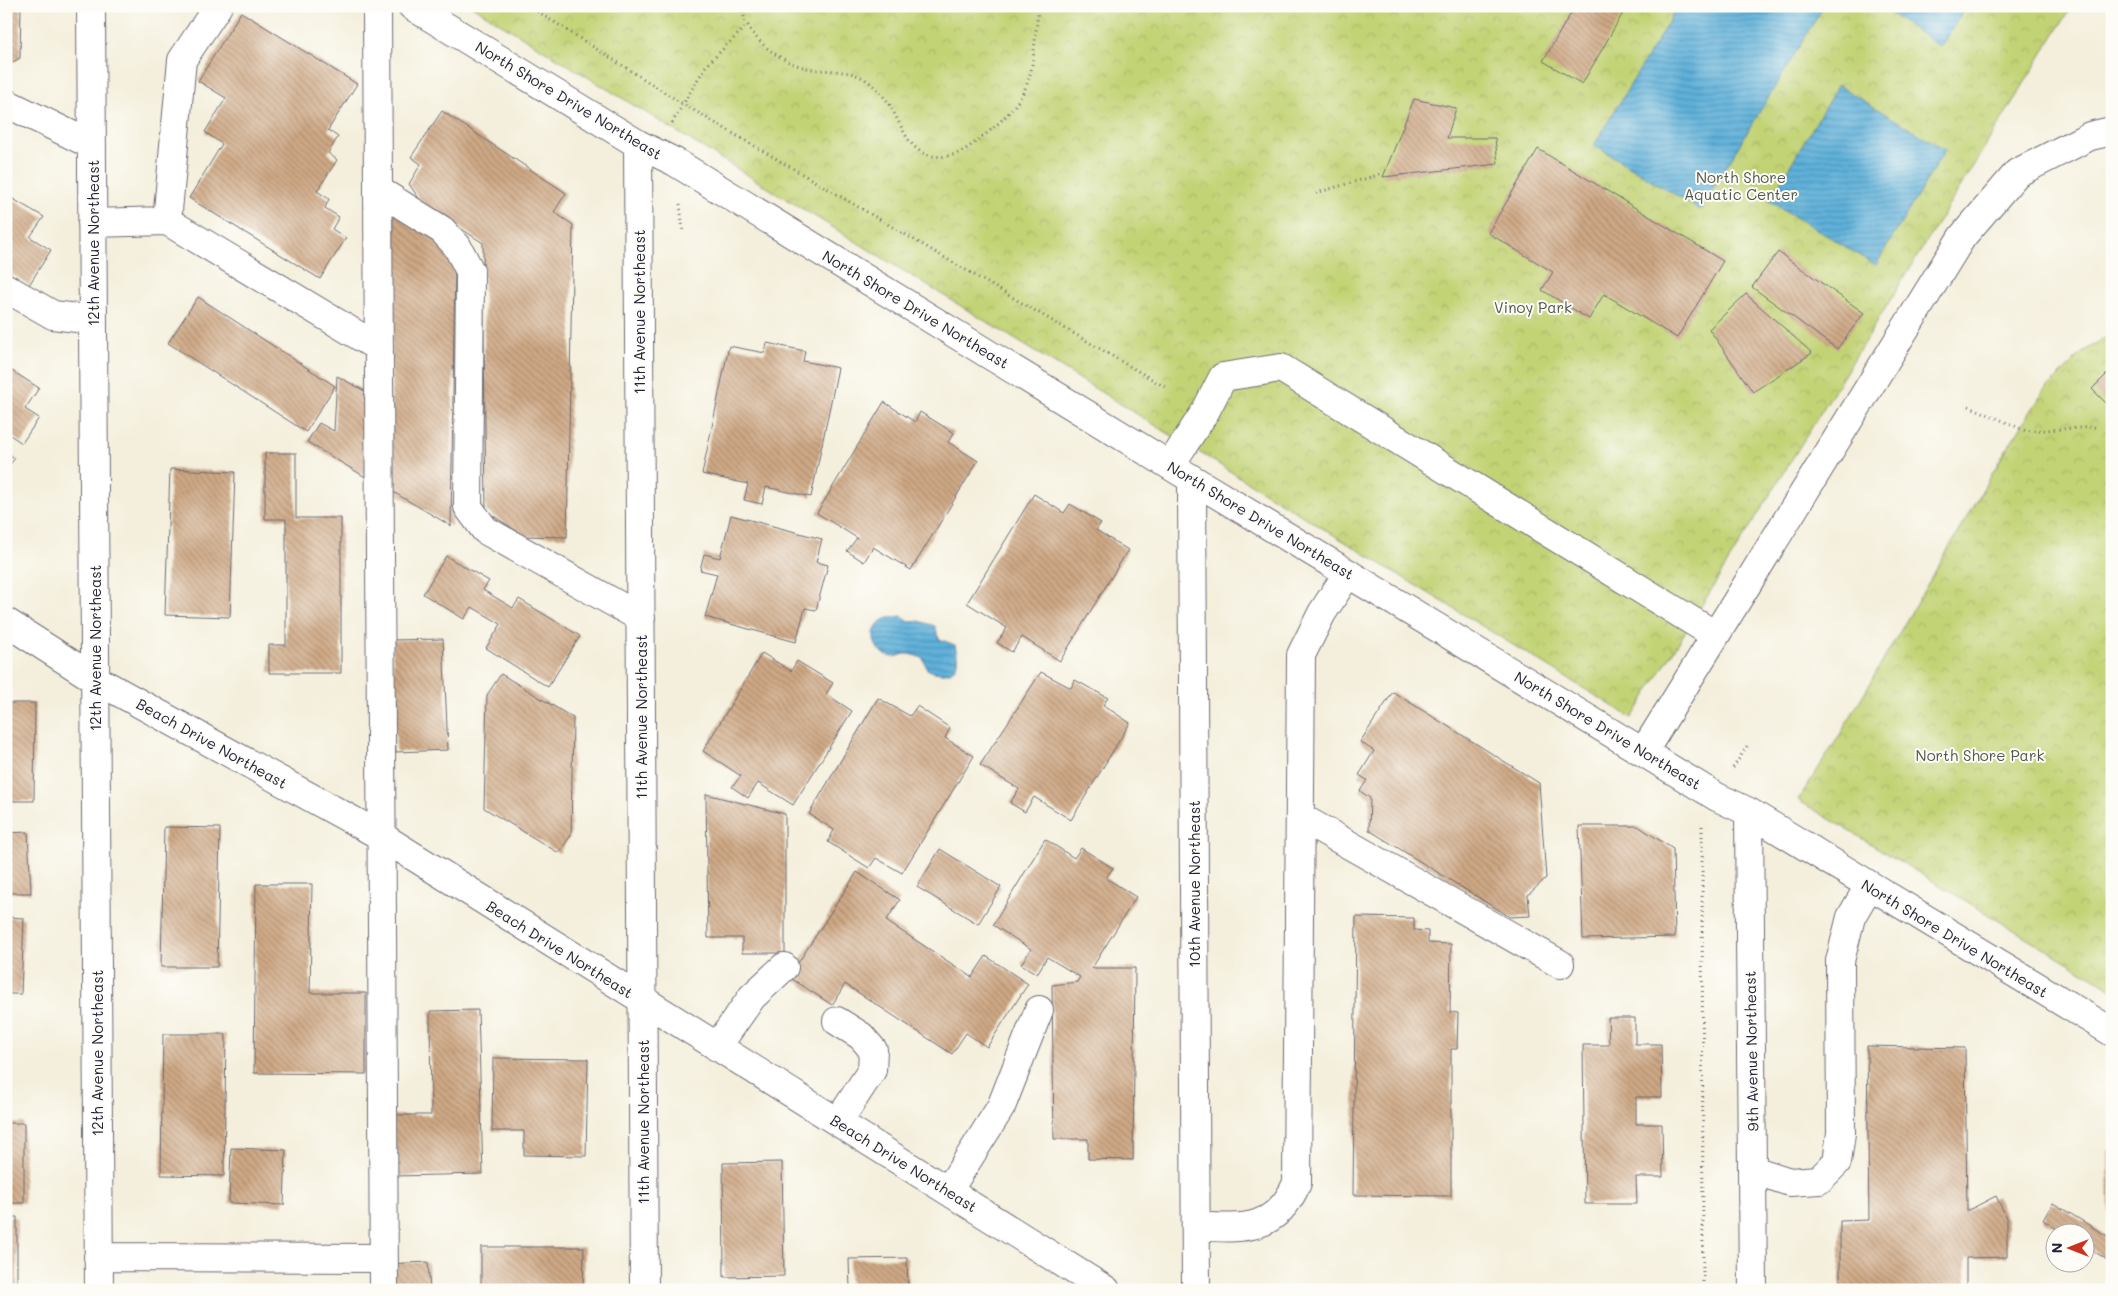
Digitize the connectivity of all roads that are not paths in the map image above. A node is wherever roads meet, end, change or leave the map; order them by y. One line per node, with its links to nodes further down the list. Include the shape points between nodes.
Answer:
1 (91, 6): 8 (street, 12th Avenue Northeast)
2 (218, 6): 10 (street, via 182,60)
3 (377, 6): 9 (street)
4 (412, 6): 7 (street, North Shore Drive Northeast)
5 (6, 103): 8 (street)
6 (2112, 131): 19 (street, via 2090,136 2017,173 1962,237)
7 (638, 144): 15 (street, North Shore Drive Northeast, via 675,162); 17 (street, 11th Avenue Northeast)
8 (92, 145): 11 (street, 12th Avenue Northeast)
9 (378, 190): 14 (street); 17 (street, via 442,230 457,246 470,271 468,507 485,530)
10 (167, 222): 11 (street); 14 (street)
11 (92, 223): 13 (street, 12th Avenue Northeast)
12 (6, 288): 13 (street, via 53,315)
13 (93, 320): 20 (street, 12th Avenue Northeast)
14 (379, 348): 24 (street)
15 (1181, 472): 16 (street, North Shore Drive Northeast); 19 (street, via 1223,376 1280,368); 36 (street, 10th Avenue Northeast)
16 (1348, 573): 21 (street, North Shore Drive Northeast); 23 (street, via 1322,613 1301,656)
17 (641, 618): 28 (street, 11th Avenue Northeast)
18 (6, 622): 20 (street, Beach Drive Northeast)
19 (1715, 634): 21 (street)
20 (95, 679): 24 (street, Beach Drive Northeast); 37 (street, 12th Avenue Northeast)
21 (1644, 751): 22 (street, North Shore Drive Northeast)
22 (1749, 812): 25 (street, North Shore Drive Northeast); 34 (street, 9th Avenue Northeast)
23 (1300, 818): 26 (street); 36 (street, via 1297,1183 1288,1203 1264,1222 1236,1228)
24 (381, 836): 28 (street, Beach Drive Northeast); 38 (street)
25 (1869, 886): 31 (street, North Shore Drive Northeast); 34 (street, via 1850,917 1840,961 1842,1133 1837,1162 1818,1180 1790,1182)
26 (1560, 964)
27 (784, 967): 32 (street, via 752,997)
28 (642, 1000): 32 (street, Beach Drive Northeast); 41 (street, 11th Avenue Northeast)
29 (1039, 1010): 35 (street, via 1001,1107)
30 (837, 1021): 33 (street, via 861,1036 873,1050 872,1070)
31 (2112, 1032)
32 (717, 1046): 33 (street, Beach Drive Northeast)
33 (838, 1122): 35 (street, Beach Drive Northeast)
34 (1753, 1170): 44 (street, 9th Avenue Northeast)
35 (948, 1191): 42 (street, Beach Drive Northeast)
36 (1196, 1226): 43 (street, 10th Avenue Northeast)
37 (98, 1257): 38 (street); 39 (street, 12th Avenue Northeast)
38 (384, 1258): 40 (street)
39 (98, 1290)
40 (384, 1290)
41 (644, 1290)
42 (1106, 1290)
43 (1196, 1290)
44 (1753, 1290)

